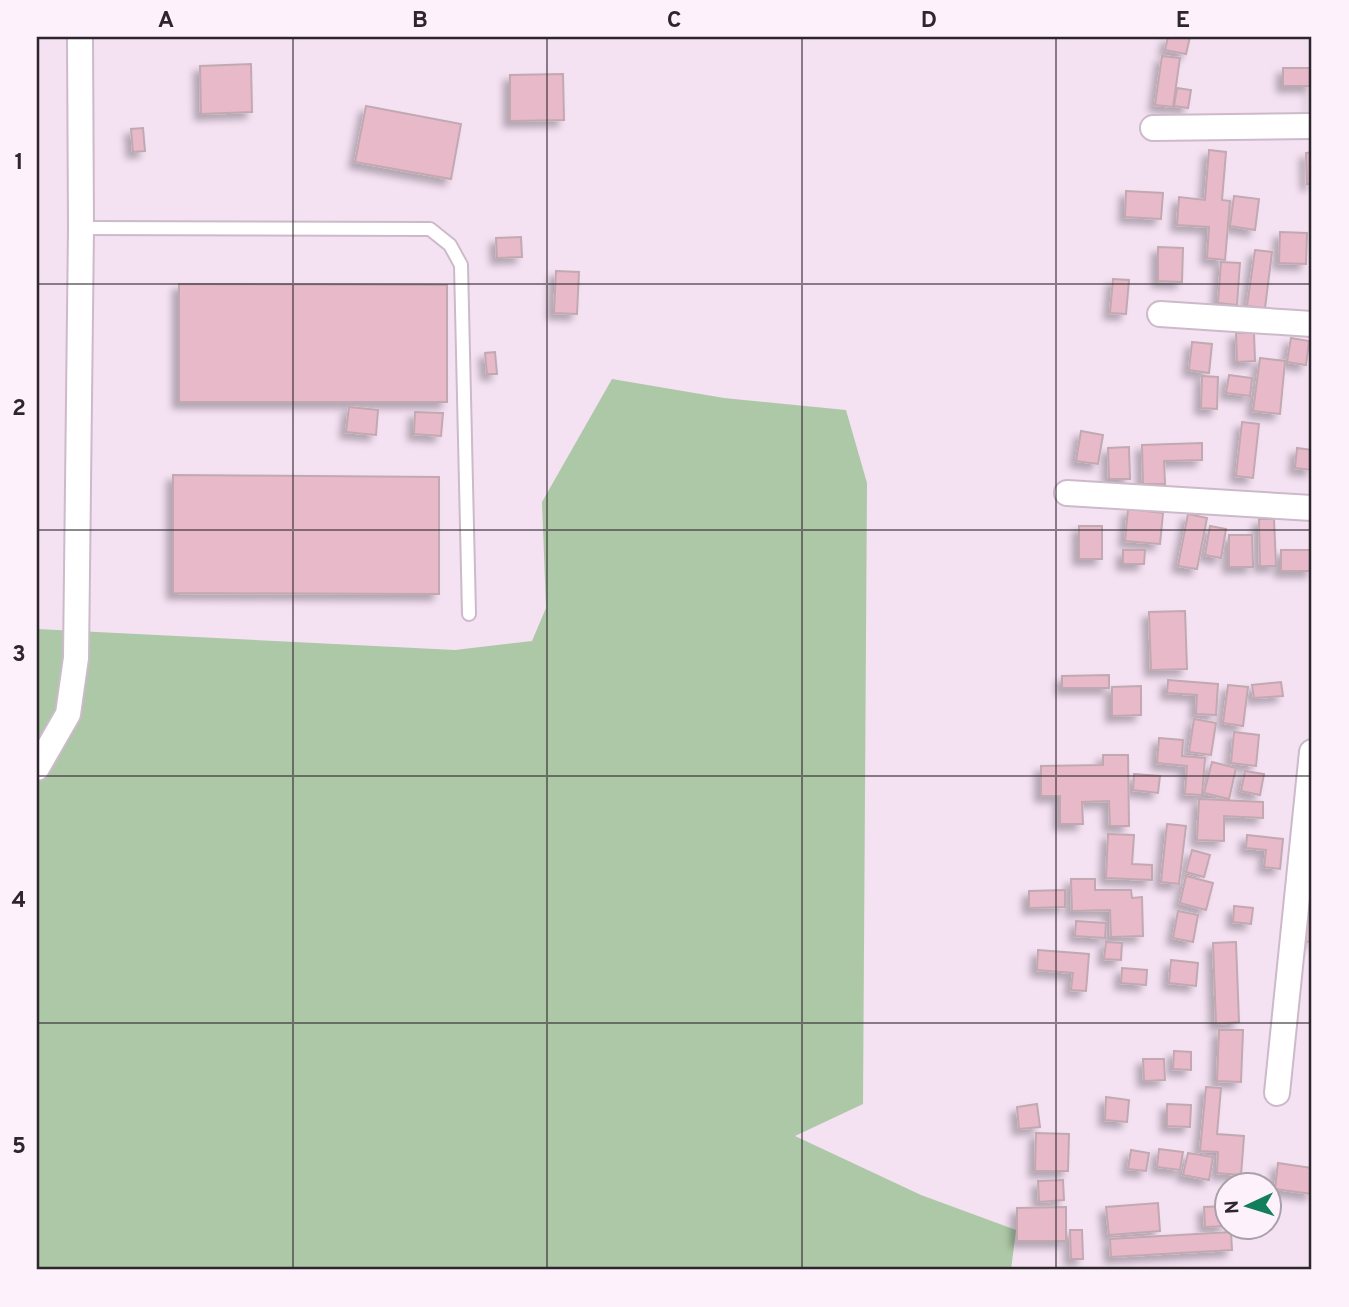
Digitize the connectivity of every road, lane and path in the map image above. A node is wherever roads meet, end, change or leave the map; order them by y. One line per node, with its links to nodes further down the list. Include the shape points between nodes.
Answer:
1 (80, 37): 4 (street)
2 (1312, 126): 3 (street)
3 (1153, 128)
4 (81, 229): 9 (lane, via 430,229 450,245 461,265); 11 (street, via 76,658 68,714)
5 (1160, 314): 6 (street)
6 (1312, 324)
7 (1067, 493): 8 (street)
8 (1312, 508)
9 (469, 614)
10 (1312, 751): 12 (street)
11 (37, 768)
12 (1277, 1093)

